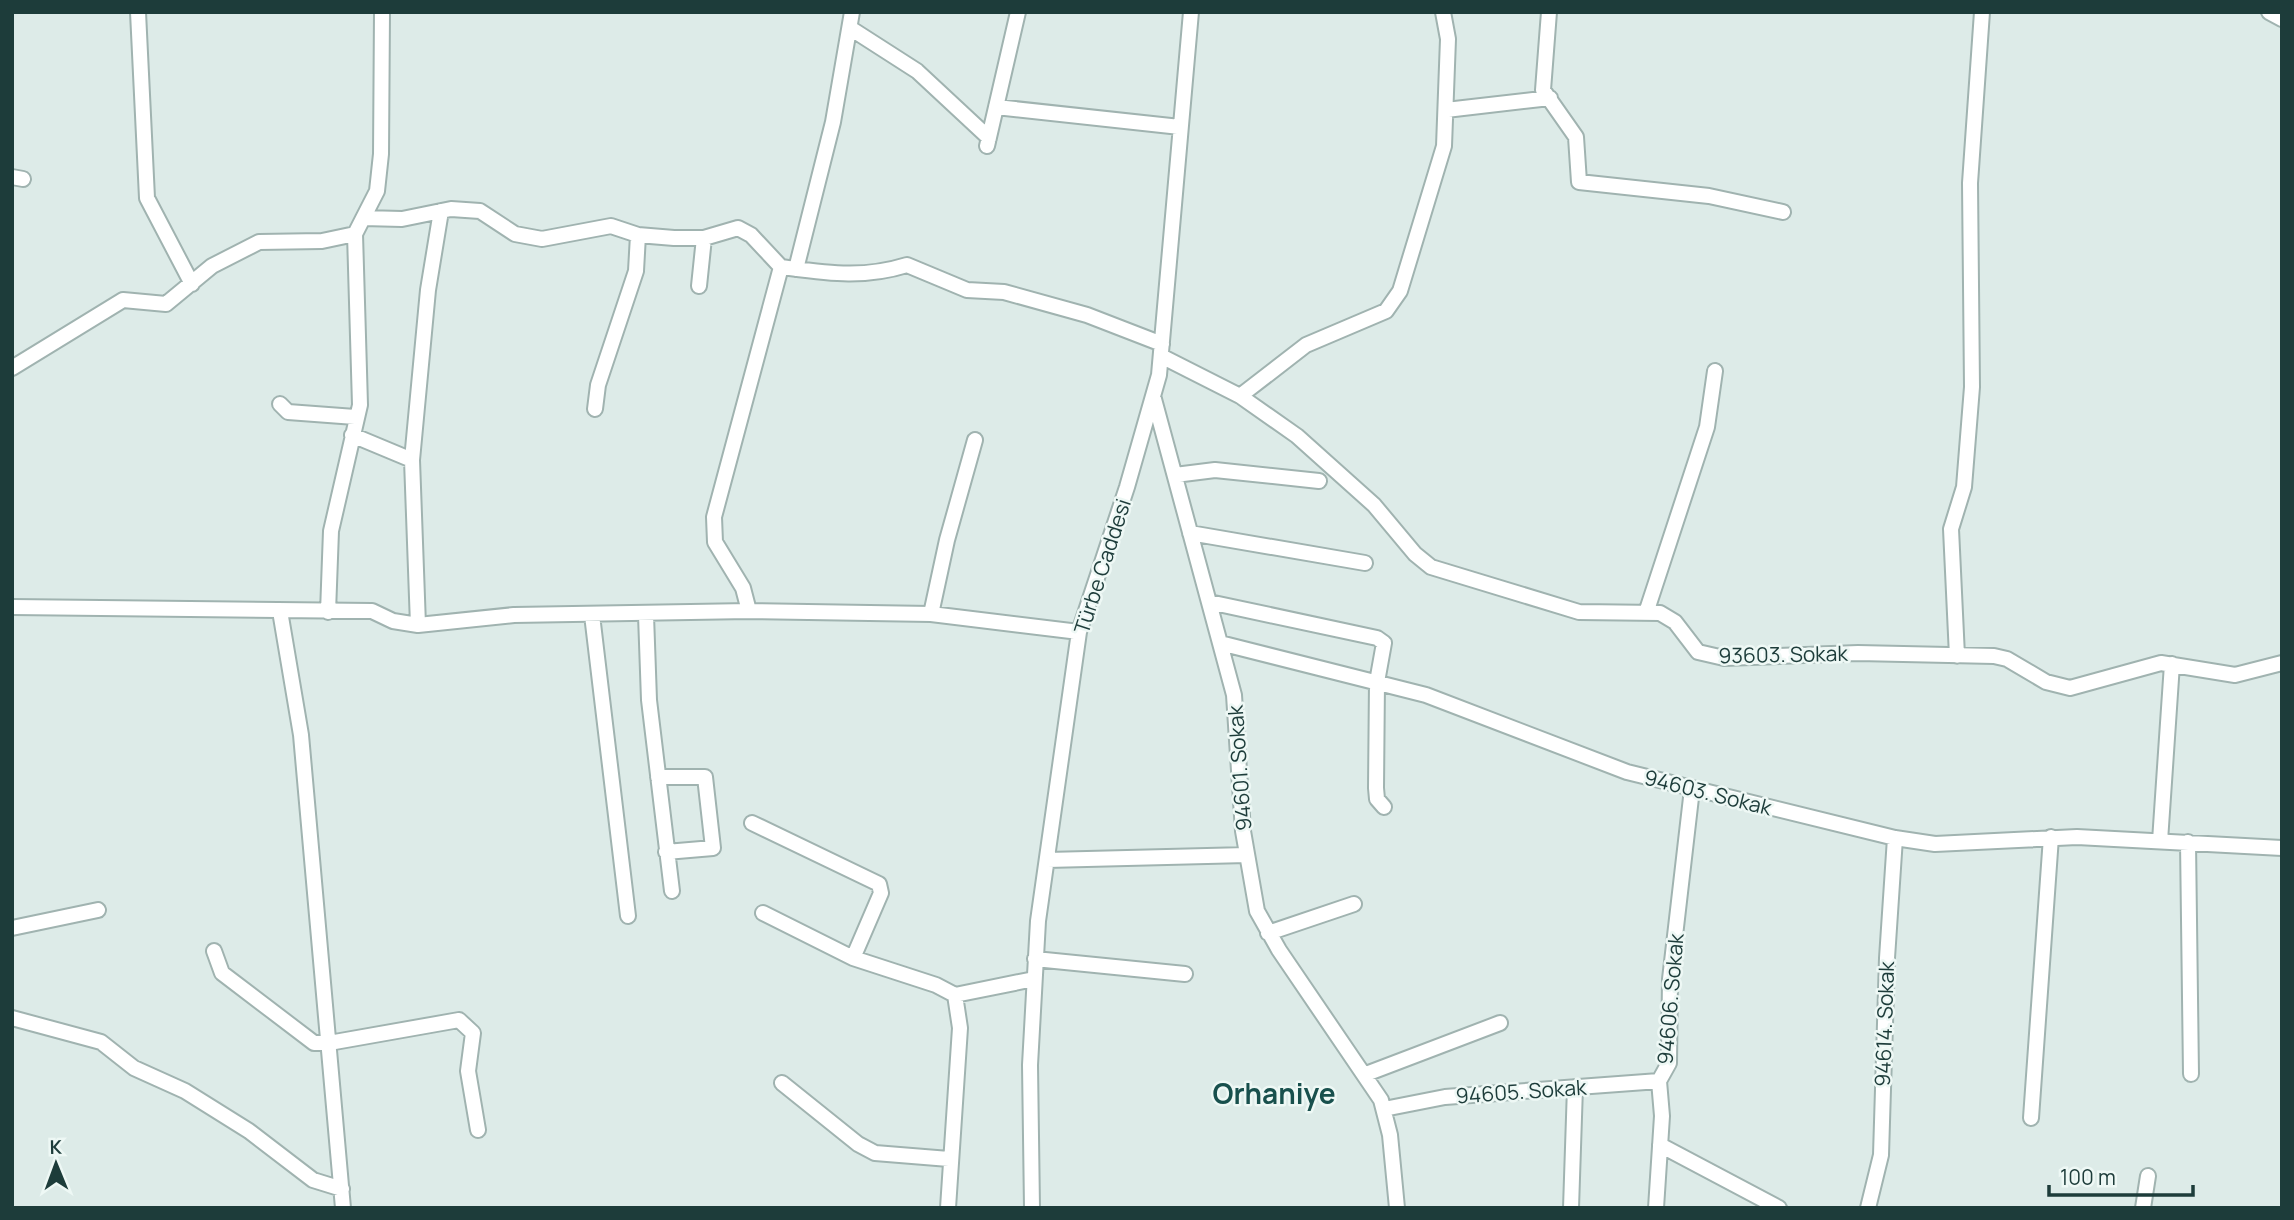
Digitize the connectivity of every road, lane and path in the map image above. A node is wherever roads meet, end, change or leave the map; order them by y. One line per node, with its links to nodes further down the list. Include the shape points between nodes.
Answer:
1 (138, 12): 24 (street, via 147,198)
2 (382, 12): 18 (street, via 381,154 377,191)
3 (852, 12): 11 (street)
4 (1018, 12): 13 (street)
5 (1191, 12): 15 (street, Türbe Caddesi)
6 (1443, 12): 14 (street, via 1448,39)
7 (1549, 12): 12 (street, via 1543,90)
8 (1982, 12): 53 (street, via 1970,183 1972,387 1964,487 1951,528)
9 (2269, 12): 10 (street)
10 (2282, 19)
11 (850, 29): 13 (street, via 917,71 988,142); 23 (street, via 833,122)
12 (1549, 98): 14 (street); 17 (street, via 1576,137 1579,182 1709,196)
13 (996, 107): 15 (street)
14 (1446, 110): 29 (street, via 1444,146 1432,191 1400,291 1386,311 1306,345)
15 (1180, 127): 26 (street, Türbe Caddesi)
16 (441, 211): 18 (street, via 402,219); 20 (street, via 480,211 515,234 542,239 611,226); 36 (street, via 428,289)
17 (1783, 212)
18 (363, 218): 19 (street)
19 (355, 234): 24 (street, via 322,241 259,242 212,266); 33 (street, via 360,405)
20 (638, 235): 21 (street); 32 (street, via 636,271 598,385)
21 (704, 238): 22 (street, via 737,228 751,235); 25 (street)
22 (781, 267): 23 (street, 93603. Sokak); 44 (street, via 714,517 715,542 743,588)
23 (796, 269): 26 (street, 93603. Sokak, via 878,274 907,265 967,290 1004,292 1087,315)
24 (192, 284): 27 (street, via 166,304 123,300)
25 (699, 286)
26 (1161, 350): 29 (street, 93603. Sokak); 30 (street, Türbe Caddesi)
27 (12, 368)
28 (1715, 372): 46 (street, via 1707,427)
29 (1240, 396): 46 (street, 93603. Sokak, via 1312,449 1374,505 1431,567 1579,611)
30 (1153, 397): 37 (street, 94601. Sokak); 51 (street, Türbe Caddesi)
31 (280, 404): 33 (street, via 288,412)
32 (596, 409)
33 (355, 417): 34 (street)
34 (352, 435): 36 (street); 45 (street, via 331,531)
35 (975, 440): 47 (street)
36 (412, 460): 50 (street)
37 (1175, 475): 38 (street, via 1215,470); 39 (street, 94601. Sokak)
38 (1319, 481)
39 (1190, 533): 40 (street); 41 (street, 94601. Sokak)
40 (1365, 563)
41 (1209, 602): 52 (street, 94601. Sokak); 56 (street, via 1382,640 1385,647)
42 (12, 607): 43 (street)
43 (280, 611): 45 (street); 84 (street, via 300,735)
44 (748, 611): 47 (street); 49 (street)
45 (328, 612): 50 (street, via 372,611)
46 (1646, 613): 53 (street, 93603. Sokak, via 1669,617 1698,652 1724,658 1858,653)
47 (931, 614): 51 (street)
48 (592, 615): 49 (street); 50 (street, via 514,615); 73 (street)
49 (646, 615): 57 (street)
50 (418, 625)
51 (1079, 632): 68 (street, Türbe Caddesi)
52 (1220, 643): 56 (street, 94603. Sokak); 67 (street, 94601. Sokak, via 1236,708)
53 (1957, 656): 55 (street, 93603. Sokak, via 2007,659 2046,682 2070,688 2147,665)
54 (2282, 663): 55 (street, 93603. Sokak, via 2235,675)
55 (2172, 664): 63 (street)
56 (1377, 682): 58 (street, 94603. Sokak, via 1466,709 1627,772); 59 (street, via 1376,793)
57 (658, 777): 66 (street); 66 (street, via 705,778 712,848)
58 (1692, 789): 62 (street, 94603. Sokak); 87 (street, 94606. Sokak, via 1670,979 1668,1063)
59 (1384, 807)
60 (752, 823): 77 (street, via 879,884 881,893)
61 (2051, 837): 62 (street, 94603. Sokak, via 1934,844); 63 (street, 94603. Sokak); 91 (street)
62 (1895, 838): 104 (street, 94614. Sokak, via 1886,958 1881,1155)
63 (2161, 841): 64 (street, 94603. Sokak)
64 (2188, 842): 65 (street, 94603. Sokak); 86 (street)
65 (2282, 848)
66 (666, 852): 69 (street)
67 (1247, 855): 68 (street); 75 (street, 94601. Sokak, via 1257,911)
68 (1047, 860): 78 (street, Türbe Caddesi)
69 (672, 891)
70 (1354, 904): 75 (street)
71 (98, 910): 74 (street)
72 (763, 913): 77 (street)
73 (628, 916)
74 (12, 928)
75 (1268, 933): 85 (street, 94601. Sokak)
76 (214, 951): 84 (street, via 222,973 314,1043)
77 (853, 958): 81 (street)
78 (1035, 959): 79 (street); 80 (street, Türbe Caddesi)
79 (1185, 974)
80 (1034, 979): 81 (street); 99 (street, Türbe Caddesi)
81 (955, 995): 94 (street, via 960,1028)
82 (12, 1018): 96 (street, via 101,1042 134,1068 185,1091 249,1131 313,1180)
83 (1500, 1023): 85 (street)
84 (329, 1043): 92 (street, via 459,1020 473,1033 468,1071); 96 (street)
85 (1366, 1074): 90 (street, 94601. Sokak)
86 (2190, 1074)
87 (1659, 1081): 89 (street, 94605. Sokak); 93 (street, 94606. Sokak)
88 (782, 1083): 94 (street, via 875,1153)
89 (1575, 1087): 90 (street, 94605. Sokak, via 1433,1098); 101 (street)
90 (1384, 1109): 100 (street, 94601. Sokak)
91 (2031, 1118)
92 (478, 1130)
93 (1660, 1145): 102 (street, 94606. Sokak); 103 (street)
94 (949, 1159): 98 (street)
95 (2148, 1176): 105 (street)
96 (342, 1189): 97 (street)
97 (344, 1208)
98 (947, 1208)
99 (1032, 1208)
100 (1397, 1208)
101 (1571, 1208)
102 (1656, 1208)
103 (1779, 1208)
104 (1868, 1208)
105 (2143, 1208)

